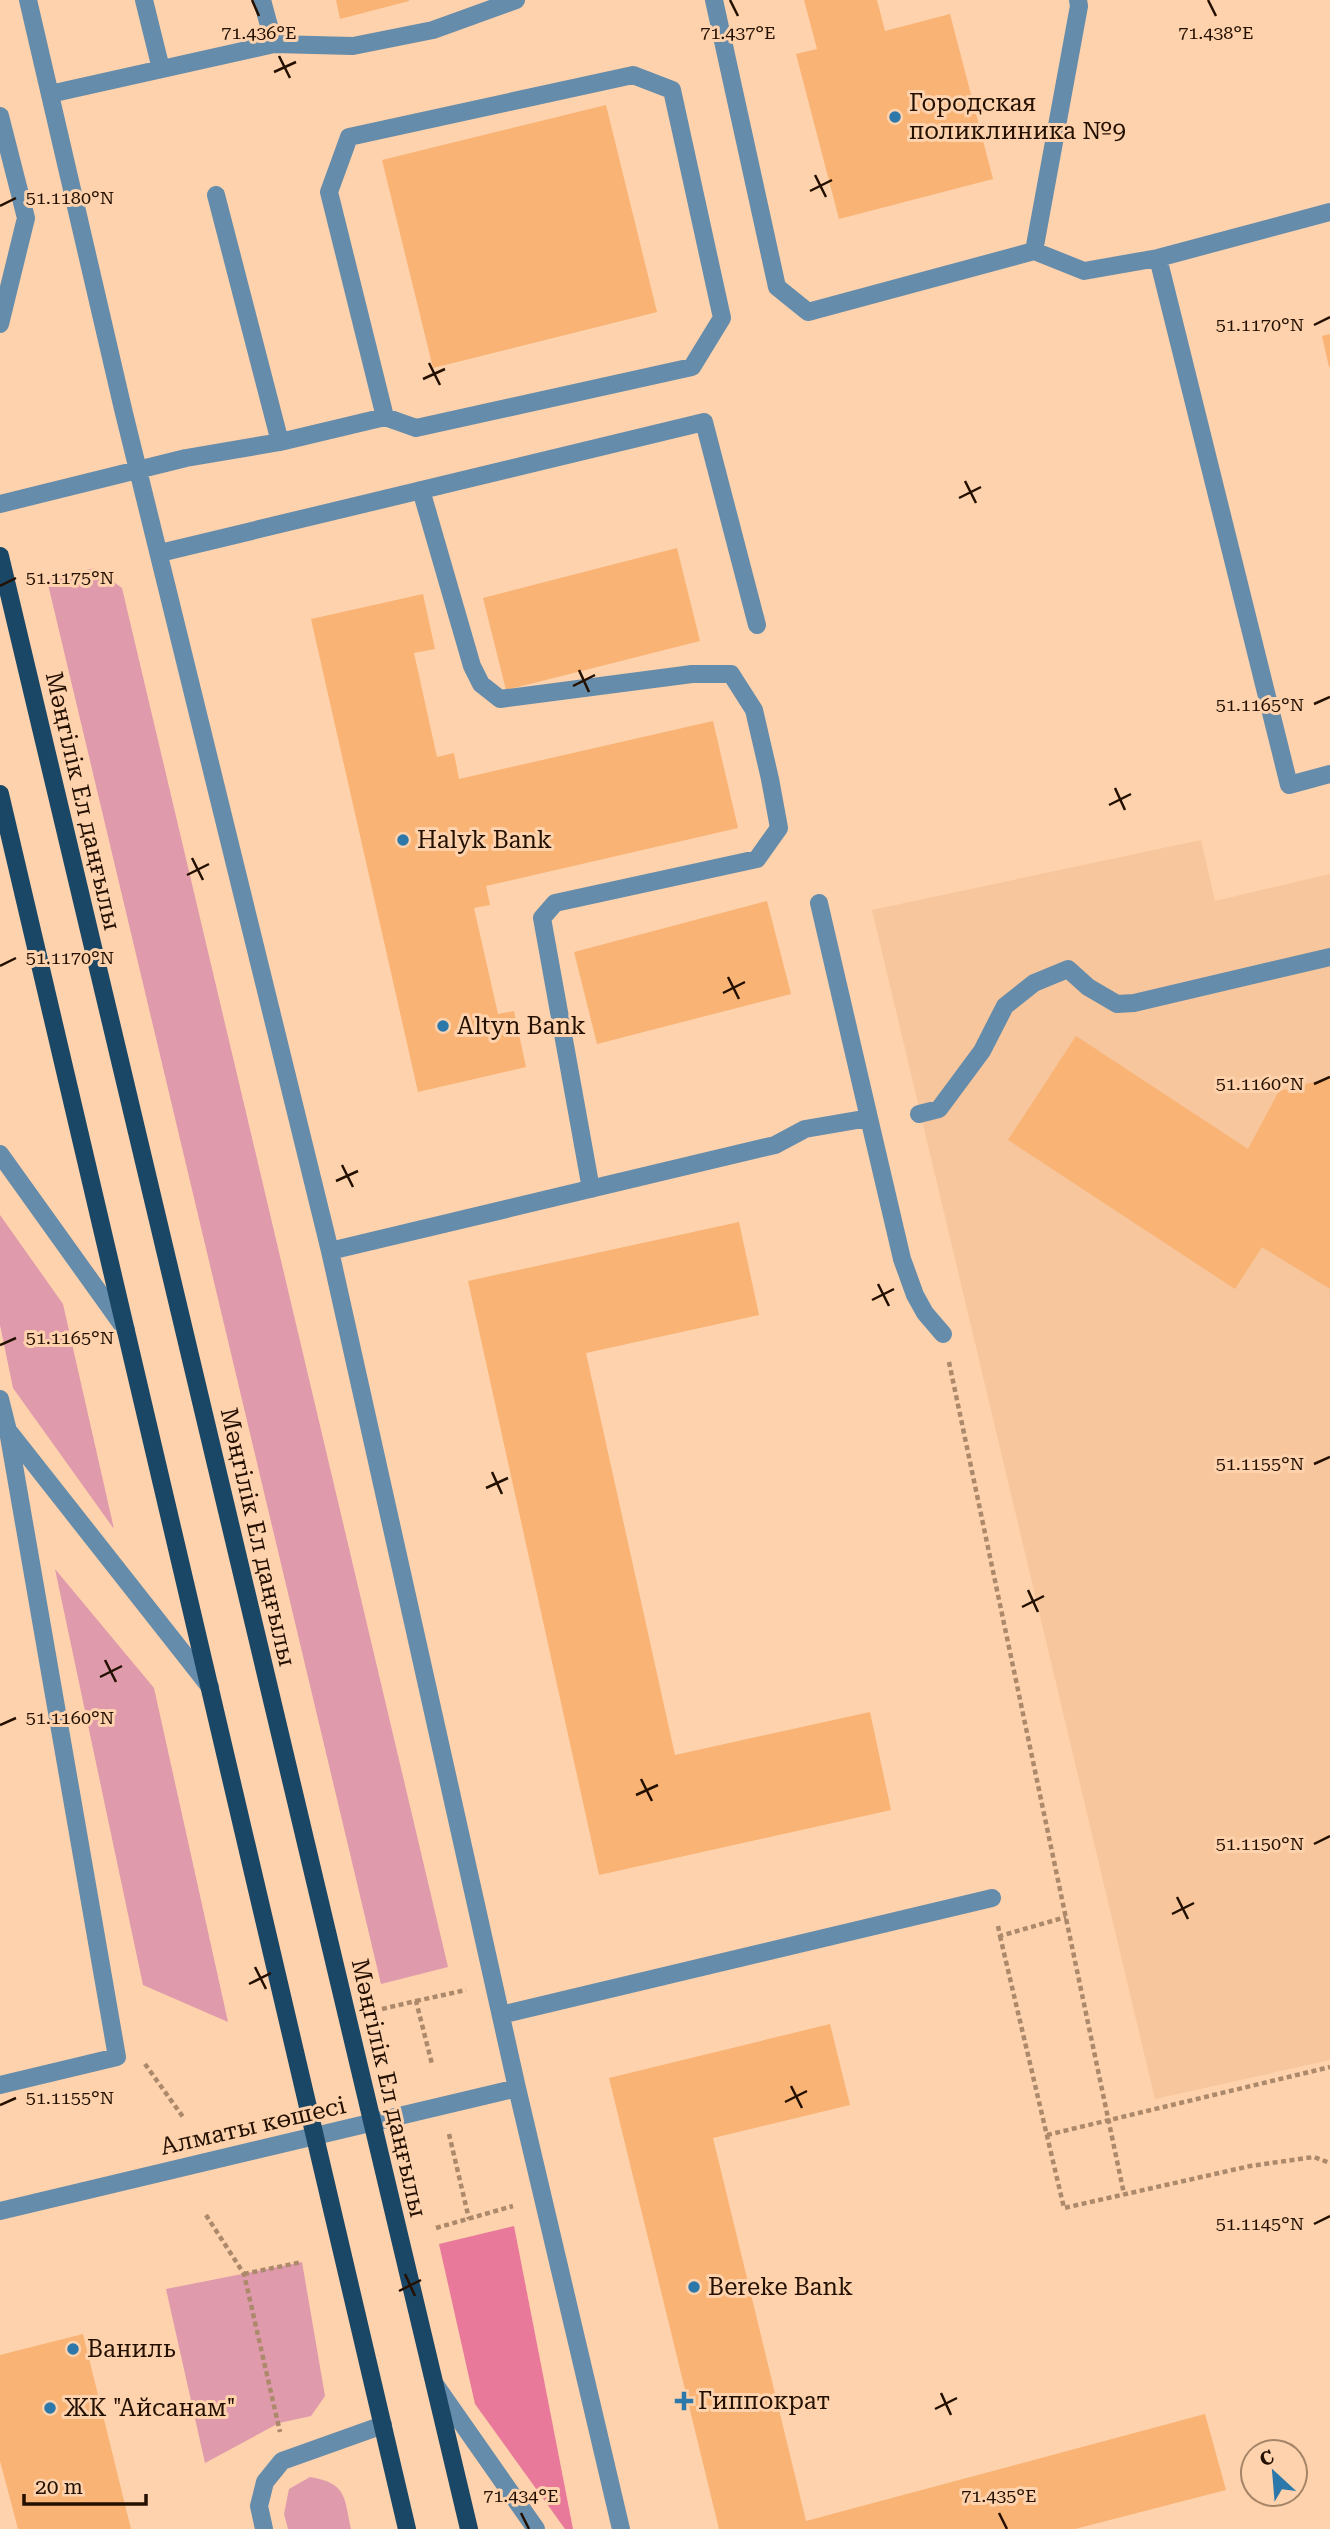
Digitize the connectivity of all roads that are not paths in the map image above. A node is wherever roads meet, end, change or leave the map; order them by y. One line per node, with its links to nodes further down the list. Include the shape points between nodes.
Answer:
1 (28, 0): 9 (street)
2 (144, 0): 8 (street)
3 (262, 0): 7 (street)
4 (516, 0): 7 (street, via 433,30 354,46)
5 (714, 0): 13 (street, via 777,287 808,312)
6 (1078, 0): 13 (street)
7 (274, 44): 8 (street)
8 (161, 69): 9 (street)
9 (50, 94): 18 (street)
10 (0, 116): 15 (street, via 26,218)
11 (216, 195): 17 (street)
12 (1330, 212): 14 (street)
13 (1034, 251): 14 (street, via 1084,271)
14 (1158, 258): 24 (street, via 1289,785)
15 (0, 324)
16 (384, 417): 16 (street, via 416,428 692,367 722,318 672,90 633,75 349,137 329,192); 17 (street)
17 (280, 442): 18 (street)
18 (139, 469): 20 (street); 21 (street)
19 (421, 490): 21 (street); 23 (street, via 704,422); 31 (street, via 481,684 500,699 692,674 731,674 754,710 771,779 779,828 757,859 555,903 542,918)
20 (0, 504)
21 (160, 553): 32 (street)
22 (0, 556): 42 (main road, Мәңгілік Ел даңғылы)
23 (757, 625)
24 (1330, 774)
25 (0, 794): 33 (main road)
26 (819, 903): 29 (street)
27 (1330, 957): 28 (street, via 1117,1004 1068,969 1034,983 1004,1006 982,1051 939,1110)
28 (919, 1114)
29 (869, 1118): 31 (street, via 805,1129 775,1145); 34 (street, via 902,1259 925,1314)
30 (0, 1154): 33 (street)
31 (591, 1189): 32 (street)
32 (330, 1251): 39 (street)
33 (126, 1331): 37 (main road)
34 (943, 1334)
35 (0, 1399): 36 (street)
36 (8, 1431): 37 (street); 40 (street, via 117,2057)
37 (209, 1687): 43 (main road)
38 (992, 1898): 39 (street)
39 (501, 2015): 41 (street)
40 (0, 2085)
41 (517, 2088): 42 (street, Алматы көшесі); 51 (street)
42 (372, 2123): 43 (street, Алматы көшесі); 45 (main road, Мәңгілік Ел даңғылы)
43 (315, 2136): 44 (street, Алматы көшесі); 46 (main road)
44 (0, 2211)
45 (434, 2384): 49 (main road, Мәңгілік Ел даңғылы); 50 (street)
46 (383, 2425): 47 (street, via 282,2461 265,2482 259,2506); 48 (main road)
47 (264, 2529)
48 (407, 2529)
49 (469, 2529)
50 (536, 2529)
51 (621, 2529)

